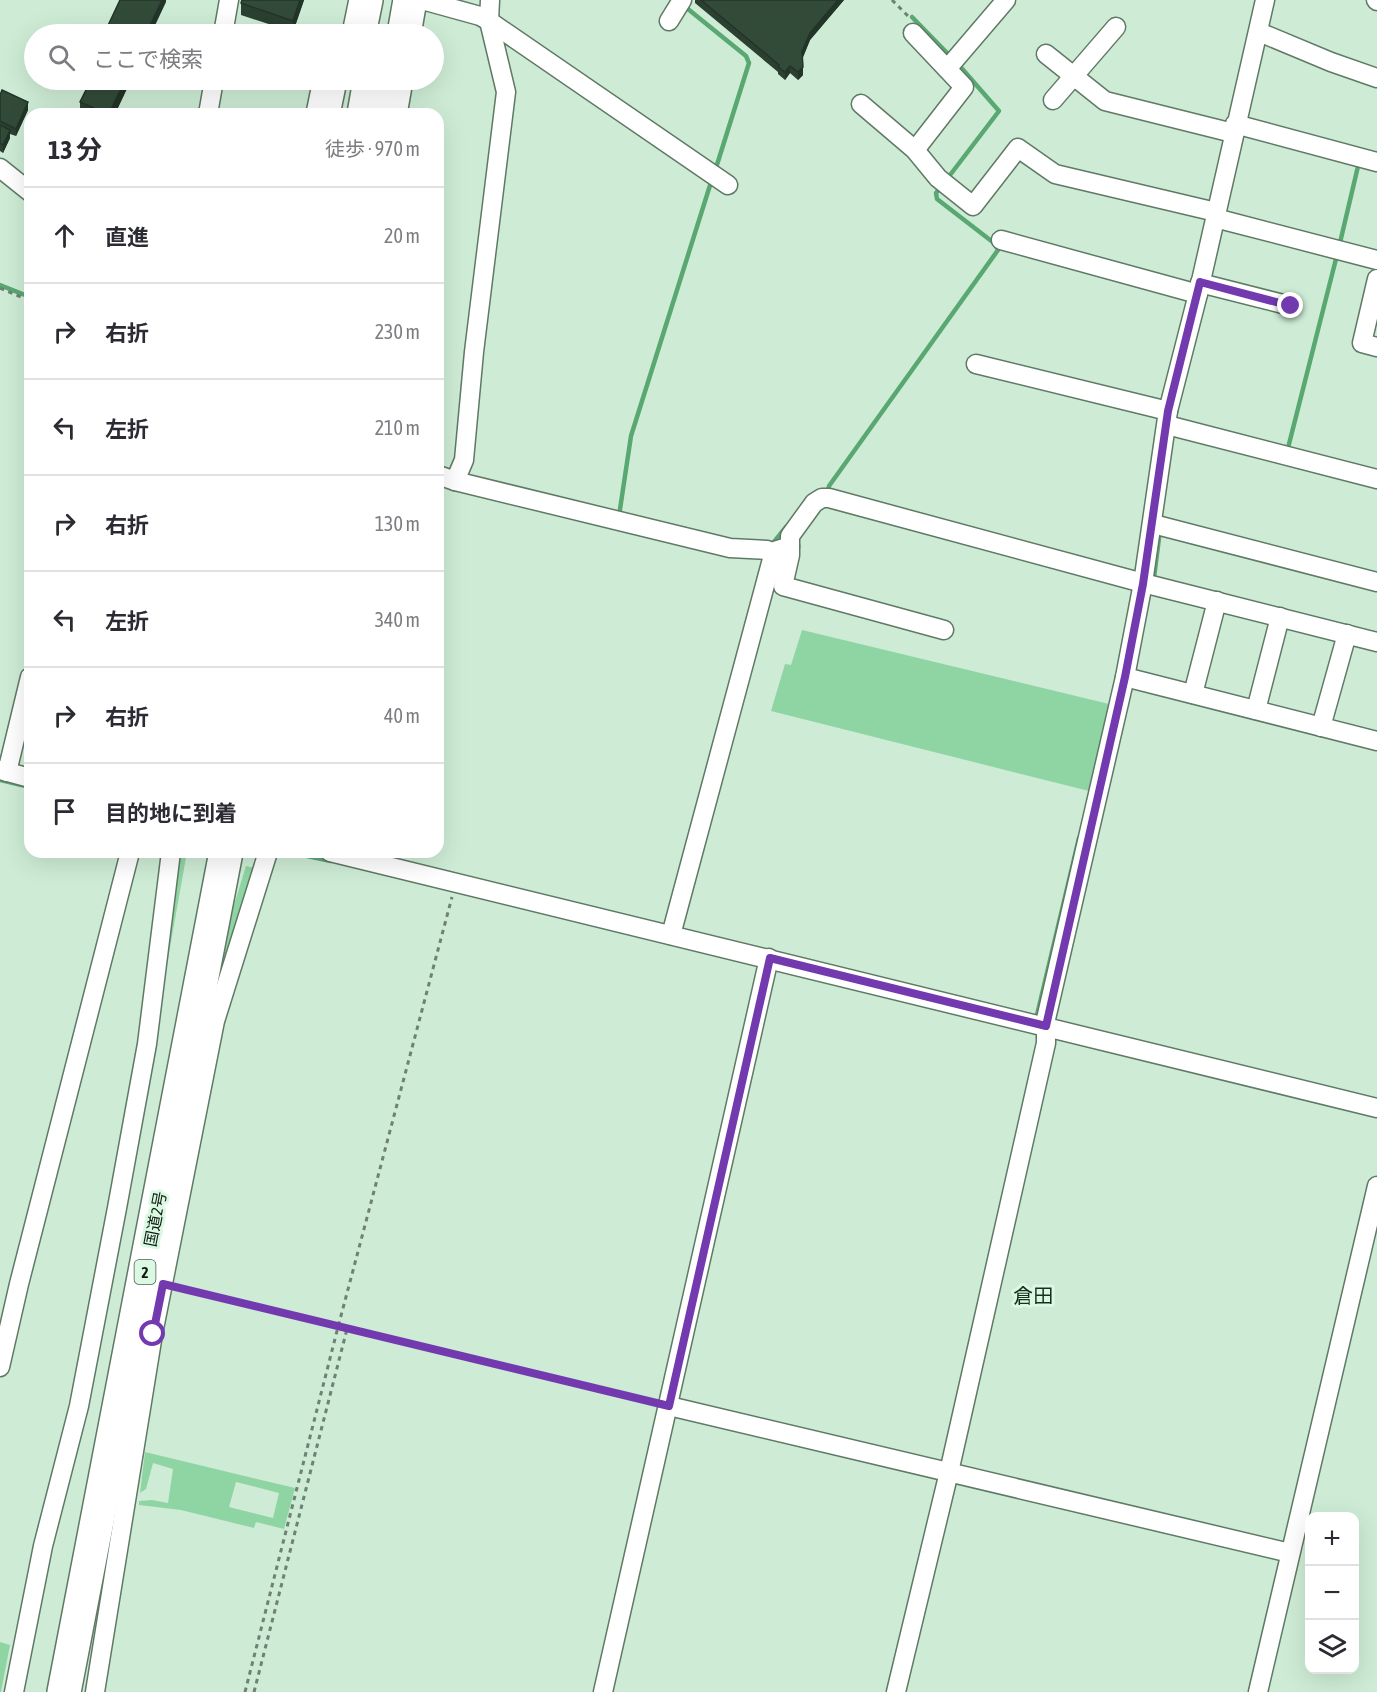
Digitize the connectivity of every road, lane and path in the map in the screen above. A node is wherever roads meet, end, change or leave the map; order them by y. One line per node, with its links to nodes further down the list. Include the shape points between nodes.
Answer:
1 (229, 0): 13 (street)
2 (345, 0): 14 (highway)
3 (366, 0): 15 (highway)
4 (386, 0): 12 (highway)
5 (490, 0): 10 (street)
6 (892, 0): 18 (path, via 912,21)
7 (1006, 0): 20 (street)
8 (1265, 0): 17 (street)
9 (681, 2): 11 (street)
10 (489, 21): 12 (street, via 480,16); 43 (street); 56 (street, via 506,92 464,460)
11 (669, 21)
12 (404, 22)
13 (225, 24)
14 (340, 24)
15 (361, 24)
16 (1116, 27): 21 (street)
17 (1259, 32): 22 (street); 39 (street)
18 (913, 33): 20 (street)
19 (1046, 54): 21 (street)
20 (952, 64): 40 (street, via 964,87)
21 (1074, 75): 30 (street); 39 (street, via 1105,101)
22 (1377, 78)
23 (212, 90): 32 (street)
24 (319, 90): 33 (street)
25 (328, 90): 34 (highway)
26 (349, 90): 35 (highway)
27 (368, 90): 36 (highway)
28 (396, 90): 37 (highway)
29 (398, 90): 38 (street)
30 (1053, 100)
31 (861, 104): 40 (street)
32 (209, 108)
33 (311, 108)
34 (324, 108)
35 (345, 108)
36 (365, 108)
37 (391, 108)
38 (397, 108)
39 (1234, 129): 41 (street); 45 (street)
40 (915, 150): 45 (street, via 944,183 972,206 1018,148 1055,174)
41 (1377, 162)
42 (0, 168): 44 (street)
43 (718, 179)
44 (24, 187)
45 (1215, 215): 47 (street); 50 (street)
46 (1001, 240): 50 (street)
47 (1377, 260)
48 (1377, 279): 53 (street, via 1362,343)
49 (0, 288): 51 (path)
50 (1199, 288): 52 (street); 55 (street)
51 (24, 298)
52 (1291, 306)
53 (1377, 347)
54 (976, 364): 55 (street)
55 (1171, 422): 57 (street); 58 (street)
56 (447, 478): 59 (street, via 730,548)
57 (1377, 479)
58 (1158, 526): 60 (street); 61 (street)
59 (778, 549): 61 (street, via 814,503 829,498); 64 (street, via 790,555 783,586); 82 (street, via 772,559)
60 (1377, 582)
61 (1143, 584): 62 (street); 67 (street)
62 (1217, 601): 63 (street); 68 (street)
63 (1280, 617): 65 (street); 70 (street)
64 (944, 630)
65 (1347, 634): 66 (street); 71 (street)
66 (1377, 642)
67 (1125, 677): 68 (street); 84 (street, via 1048,1008)
68 (1193, 694): 70 (street)
69 (24, 699): 73 (street)
70 (1256, 710): 71 (street)
71 (1321, 727): 72 (street)
72 (1377, 741)
73 (4, 771): 74 (street)
74 (24, 776)
75 (128, 858): 90 (street)
76 (170, 858): 94 (street, via 147,1044 117,1208 79,1406 43,1546)
77 (225, 858): 96 (highway, 国道2号 / 2)
78 (266, 858): 87 (street, via 215,1021)
79 (355, 858): 82 (street)
80 (202, 861): 95 (highway, 国道2号 / 2)
81 (453, 895): 88 (path)
82 (671, 935): 83 (street)
83 (768, 964): 84 (street); 91 (street)
84 (1046, 1032): 85 (street); 92 (street)
85 (1377, 1108)
86 (1377, 1186): 93 (street)
87 (163, 1284): 88 (path); 97 (street)
88 (338, 1327): 89 (path); 98 (path)
89 (347, 1329): 91 (path); 99 (path)
90 (0, 1367)
91 (669, 1406): 92 (street); 100 (street)
92 (949, 1472): 93 (street); 101 (street)
93 (1290, 1553): 102 (street)
94 (14, 1692)
95 (45, 1692)
96 (64, 1692)
97 (95, 1692)
98 (245, 1692)
99 (254, 1692)
100 (603, 1692)
101 (896, 1692)
102 (1258, 1692)

